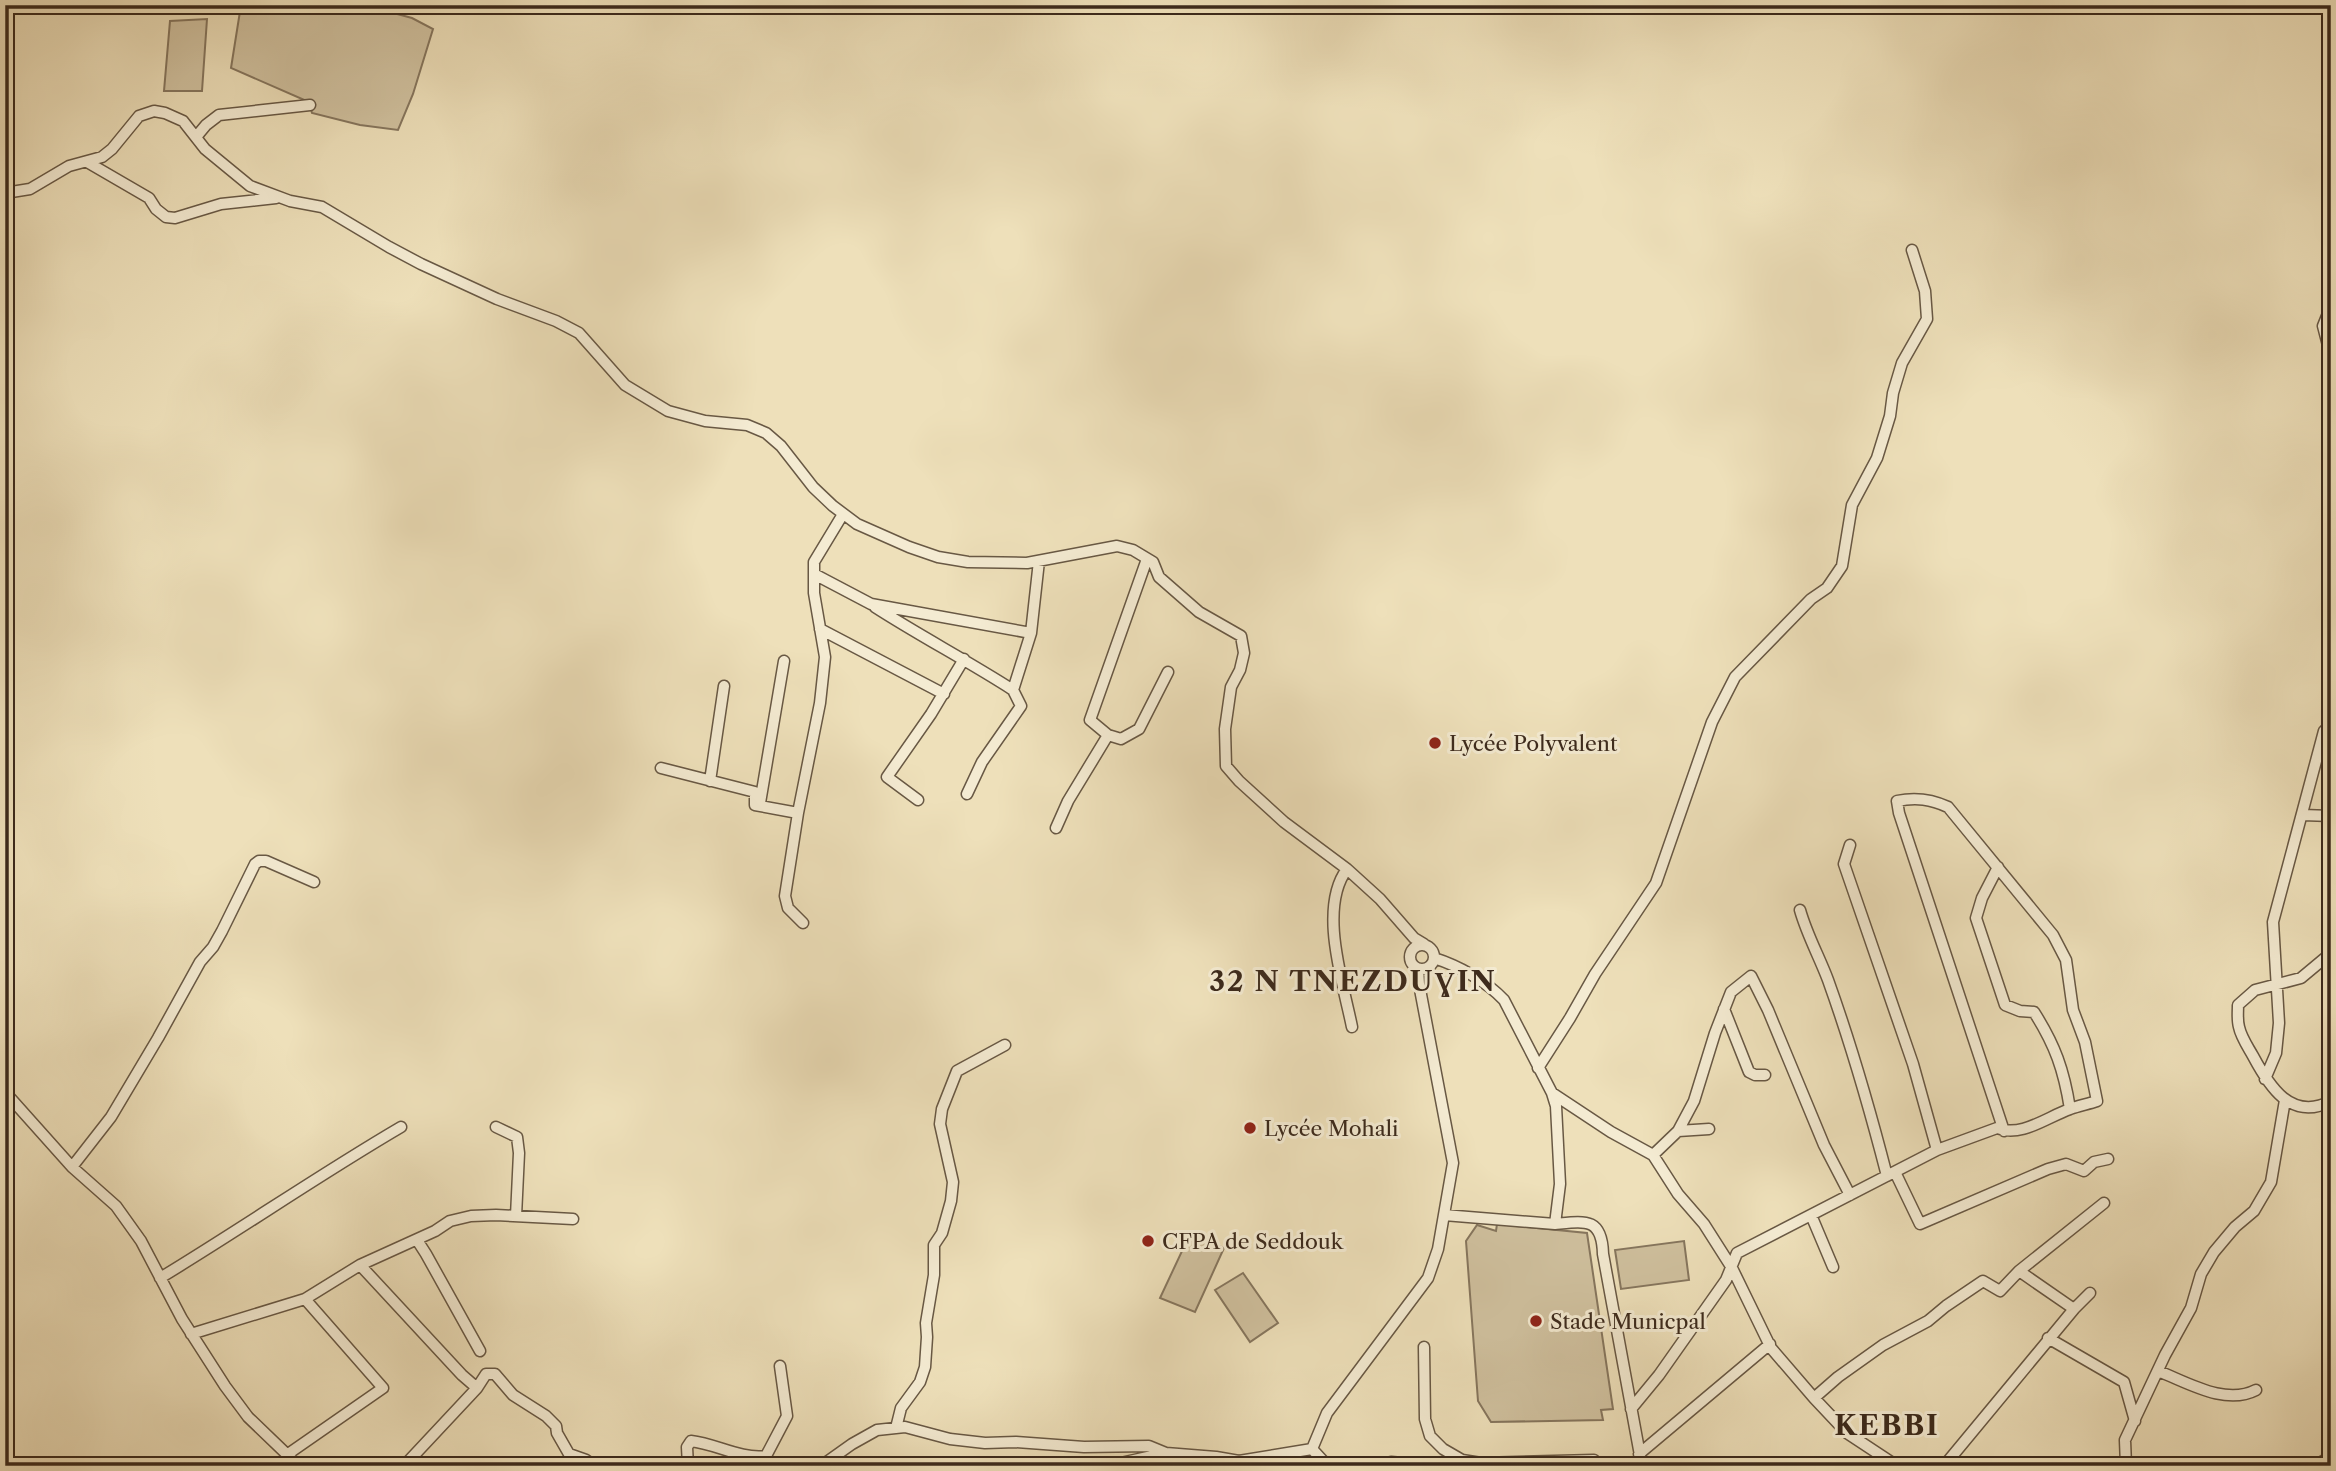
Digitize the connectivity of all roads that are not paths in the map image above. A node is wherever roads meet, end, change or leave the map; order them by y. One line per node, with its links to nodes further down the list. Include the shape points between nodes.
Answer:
1 (310, 105): 2 (street, via 219,114)
2 (196, 137): 3 (street, via 183,121 154,111 139,116 112,149); 5 (street, via 250,186)
3 (87, 162): 4 (street, via 69,166 30,189); 5 (street, via 149,198 166,216 176,218 221,204)
4 (5, 193)
5 (280, 198): 9 (street, via 322,207 421,264 579,333 625,385 668,411 747,425 766,433)
6 (1912, 250): 49 (street, via 1925,291 1927,319 1902,363 1877,458 1852,505 1842,566 1827,588 1735,677 1712,722 1656,883)
7 (2331, 306): 8 (street, via 2323,326)
8 (2331, 357)
9 (843, 514): 11 (street, via 938,557 996,564); 12 (street, via 814,562)
10 (1147, 559): 11 (street, via 1117,546); 23 (street, via 1090,720); 35 (street, via 1159,578 1199,612 1241,636 1244,653 1231,687 1226,766 1284,822)
11 (1039, 561): 15 (street)
12 (814, 574): 13 (street); 14 (street)
13 (871, 604): 15 (street); 16 (street)
14 (820, 629): 21 (street); 29 (street, via 825,657 820,703)
15 (1031, 633): 20 (street)
16 (964, 659): 20 (street); 21 (street)
17 (785, 661): 28 (street)
18 (1168, 672): 23 (street, via 1139,729 1121,739)
19 (724, 686): 25 (street)
20 (1013, 690): 26 (street, via 1021,706 982,762)
21 (944, 694): 27 (street, via 887,777)
22 (2331, 724): 30 (street, via 2324,731)
23 (1108, 735): 32 (street)
24 (661, 768): 25 (street)
25 (710, 781): 28 (street, via 755,792 755,805)
26 (967, 794)
27 (918, 800)
28 (760, 806): 29 (street)
29 (798, 813): 38 (street, via 785,896 788,908)
30 (2303, 815): 31 (street); 45 (street, via 2273,922)
31 (2331, 816)
32 (1056, 828)
33 (1850, 845): 62 (street, via 1844,864)
34 (1998, 867): 56 (street, via 1976,918 2005,1005 2034,1012 2045,1030 2064,1073); 56 (street, via 2053,934 2066,961 2073,1010 2097,1101); 61 (street, via 1948,807 1932,800 1897,802)
35 (1347, 869): 39 (street); 47 (street, via 1340,879 1333,919)
36 (314, 882): 65 (street, via 266,861 256,864 213,947 111,1117)
37 (1800, 910): 66 (street, via 1828,979)
38 (803, 923)
39 (1410, 933): 40 (street); 41 (street)
40 (1424, 944): 41 (street); 43 (street, via 1432,949)
41 (1411, 950): 44 (street, via 1411,963)
42 (2331, 953): 45 (street, via 2301,978)
43 (1434, 958): 44 (street, via 1430,966); 49 (street, via 1460,968 1498,994)
44 (1418, 969): 69 (street, via 1453,1163)
45 (2275, 985): 51 (street, via 2276,1053); 51 (street, via 2255,990 2238,1005 2239,1026)
46 (1724, 1009): 50 (street, via 1749,1072); 60 (street, via 1694,1101); 67 (street, via 1731,992 1751,976)
47 (1352, 1027)
48 (1005, 1045): 95 (street, via 957,1071 942,1110 940,1124 953,1182 951,1201 934,1245 925,1367 901,1408)
49 (1538, 1068): 53 (street)
50 (1765, 1075)
51 (2265, 1079): 54 (street)
52 (5, 1092): 65 (street)
53 (1552, 1093): 63 (street); 73 (street, via 1560,1184)
54 (2285, 1100): 55 (street, via 2296,1106 2322,1106); 89 (street, via 2271,1182 2254,1211 2214,1252)
55 (2331, 1101)
56 (2070, 1109): 61 (street, via 2029,1128)
57 (401, 1127): 79 (street)
58 (496, 1127): 71 (street, via 517,1137)
59 (1709, 1129): 60 (street)
60 (1678, 1131): 63 (street)
61 (2004, 1131): 62 (street, via 1997,1128)
62 (1937, 1150): 66 (street)
63 (1653, 1155): 77 (street)
64 (2108, 1158): 66 (street, via 2084,1171 2066,1164 2048,1169 1920,1224)
65 (72, 1167): 79 (street, via 116,1206)
66 (1891, 1174): 67 (street)
67 (1850, 1195): 70 (street)
68 (2104, 1203): 78 (street)
69 (1444, 1214): 73 (street); 96 (street, via 1428,1278 1327,1413)
70 (1811, 1215): 76 (street); 77 (street, via 1737,1253)
71 (516, 1216): 72 (street); 74 (street, via 450,1221)
72 (573, 1219)
73 (1555, 1224): 93 (street, via 1582,1222 1603,1237)
74 (416, 1240): 75 (street); 87 (street)
75 (360, 1265): 81 (street); 90 (street)
76 (1833, 1267)
77 (1732, 1268): 85 (street); 93 (street)
78 (2020, 1271): 82 (street); 92 (street, via 2000,1291 1983,1281 1928,1321 1883,1345)
79 (160, 1278): 83 (street)
80 (2090, 1293): 82 (street)
81 (305, 1299): 83 (street); 98 (street, via 383,1388)
82 (2074, 1309): 84 (street)
83 (191, 1335): 98 (street, via 248,1417)
84 (2048, 1338): 94 (street, via 2124,1382); 114 (street)
85 (1770, 1345): 92 (street); 101 (street)
86 (1424, 1347): 103 (street, via 1425,1419 1430,1436)
87 (480, 1351)
88 (780, 1366): 107 (street, via 787,1416 766,1456 751,1458 711,1443 691,1441)
89 (2158, 1371): 91 (street, via 2220,1395); 94 (street)
90 (477, 1388): 105 (street); 106 (street, via 486,1374 495,1374 513,1395 547,1416 569,1454)
91 (2256, 1390)
92 (1814, 1398): 113 (street, via 1847,1433)
93 (1631, 1409): 101 (street)
94 (2135, 1421): 115 (street, via 2125,1440)
95 (896, 1428): 97 (street, via 985,1443 1149,1446); 108 (street, via 877,1430)
96 (1312, 1449): 102 (street); 110 (street)
97 (1166, 1453): 102 (street); 109 (street)
98 (288, 1454): 104 (street)
99 (2331, 1456): 116 (street)
100 (1594, 1460): 103 (street)
101 (1640, 1460)
102 (1231, 1463)
103 (1462, 1463)
104 (299, 1466)
105 (404, 1466)
106 (594, 1466)
107 (688, 1466)
108 (821, 1466)
109 (1107, 1466)
110 (1324, 1466)
111 (1375, 1466): 112 (street, via 1391,1462)
112 (1438, 1466)
113 (1897, 1466)
114 (1944, 1466)
115 (2126, 1466)
116 (2315, 1466)

